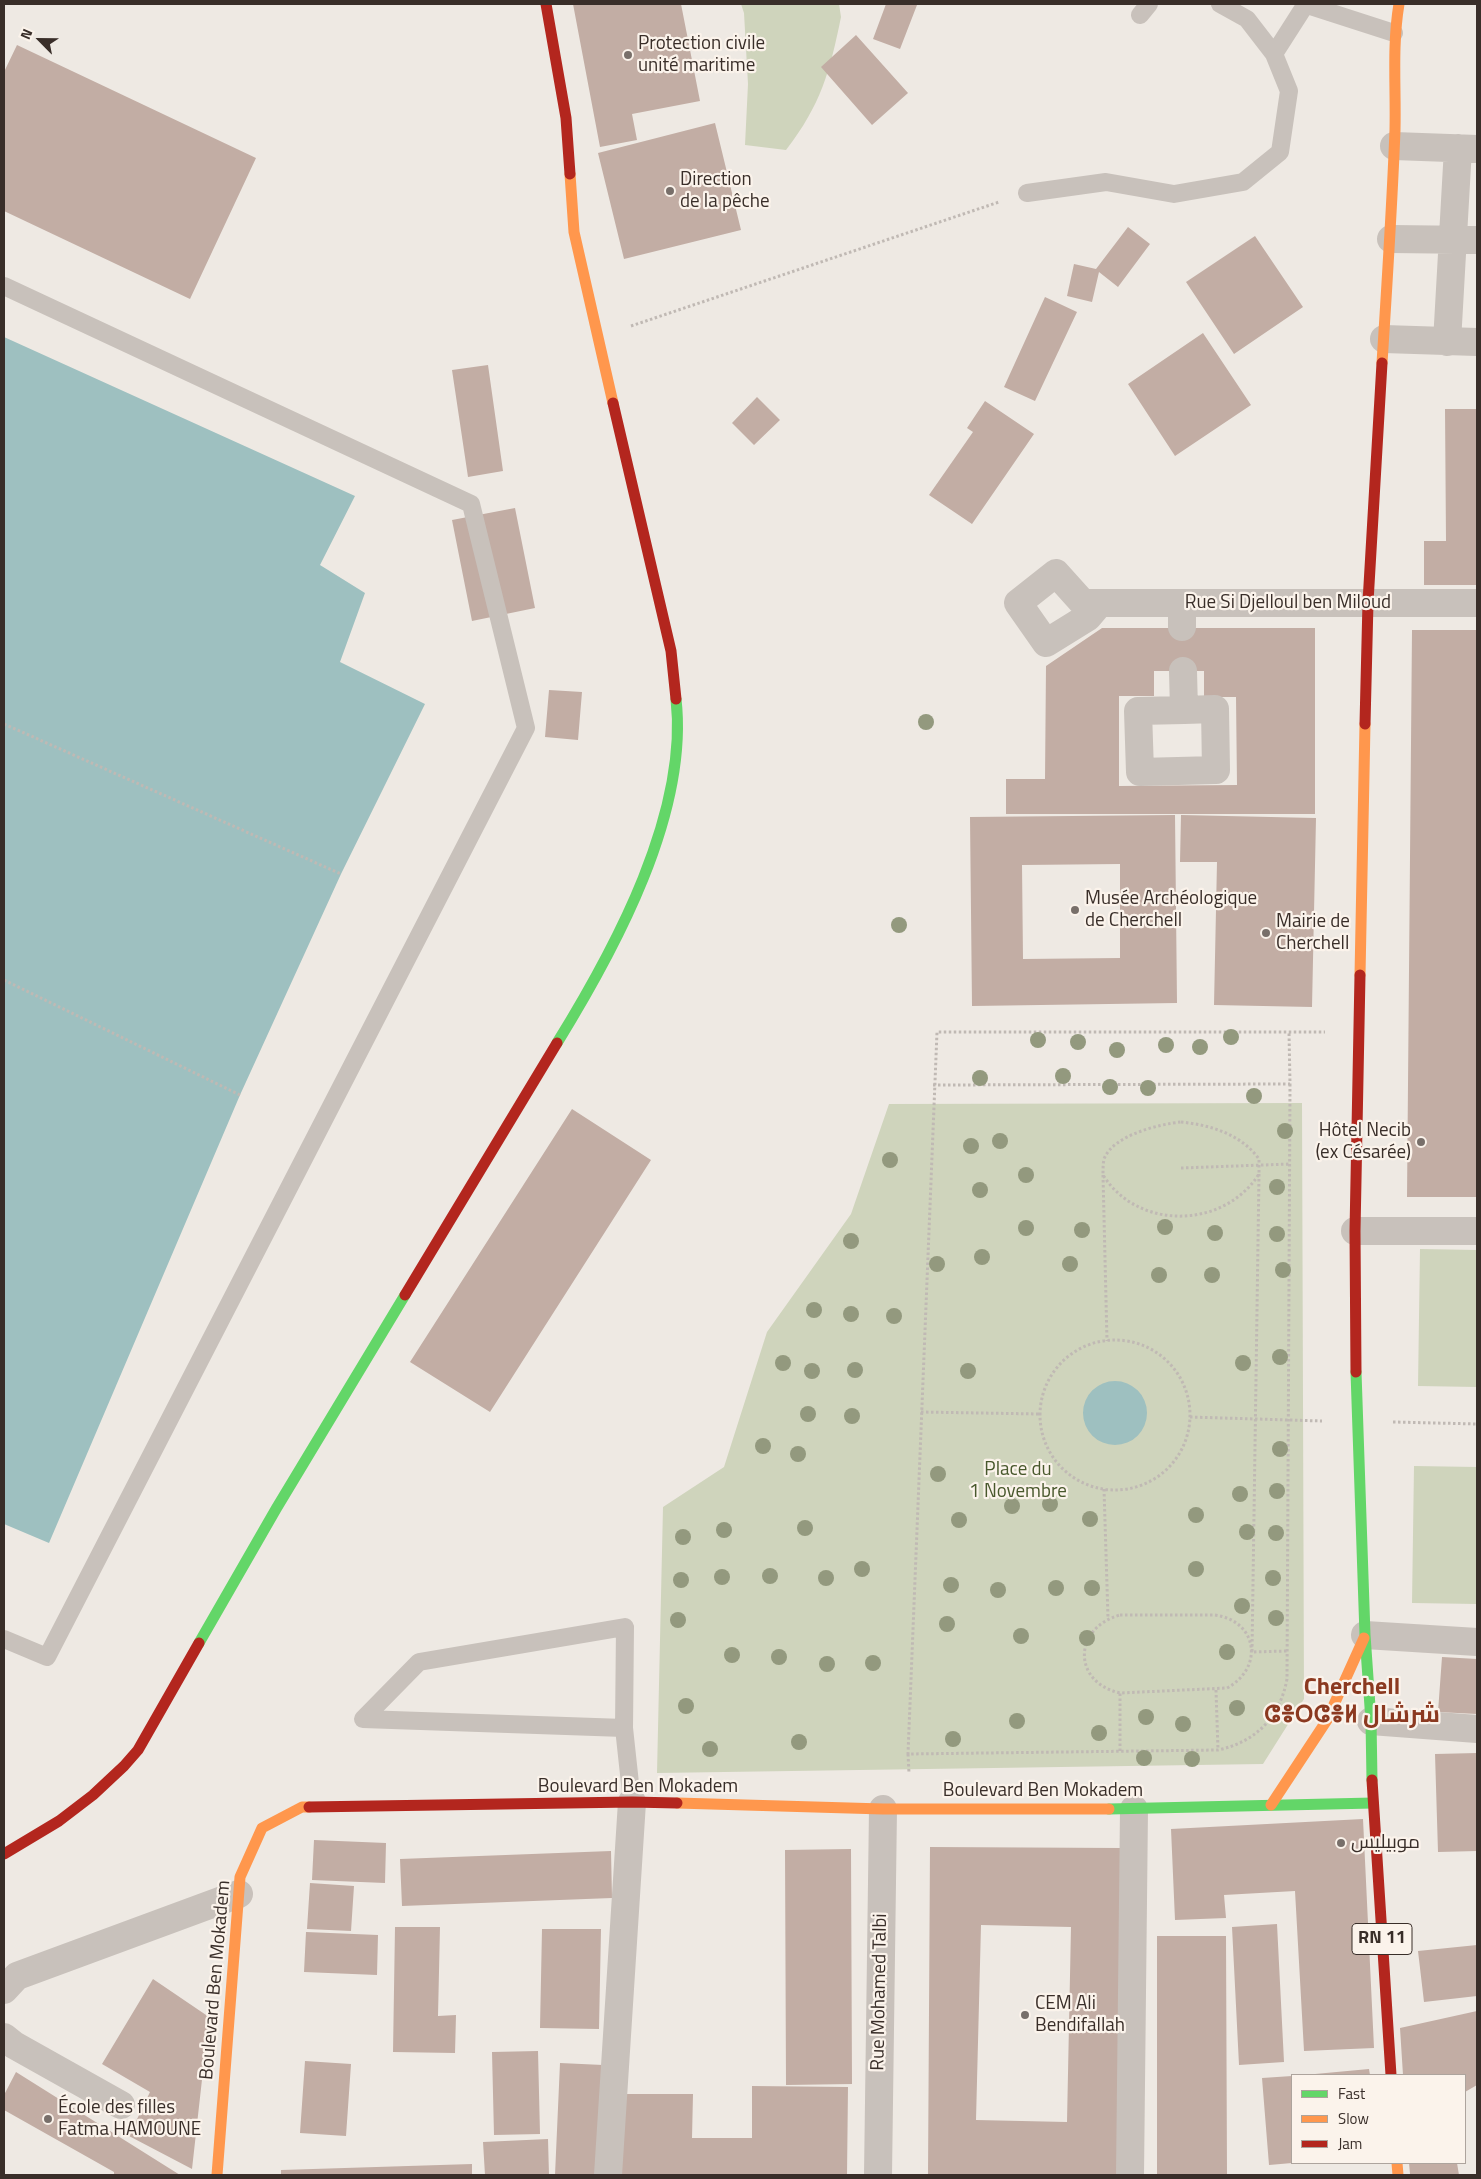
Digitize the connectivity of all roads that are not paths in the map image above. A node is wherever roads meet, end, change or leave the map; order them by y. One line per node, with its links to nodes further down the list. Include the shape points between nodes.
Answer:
1 (546, 4): 34 (main road, via 566,118 574,232 671,651 677,704 674,772 667,808 644,877 563,1034 276,1509 138,1750 114,1778 85,1802 26,1843)
2 (1220, 4): 6 (lane, via 1248,19)
3 (1305, 4): 5 (lane); 6 (lane)
4 (1399, 4): 5 (main road, RN 11)
5 (1394, 33): 7 (main road, RN 11)
6 (1274, 54): 9 (lane, via 1289,91 1280,152 1243,182 1174,194 1106,182)
7 (1394, 146): 8 (street); 10 (main road, RN 11)
8 (1468, 149): 11 (street)
9 (1027, 193)
10 (1391, 239): 11 (street); 13 (main road, RN 11)
11 (1466, 240): 14 (street)
12 (4, 286): 24 (lane, via 471,504 526,728 47,1657)
13 (1384, 339): 14 (street); 16 (main road, RN 11)
14 (1447, 342): 15 (street)
15 (1477, 342)
16 (1368, 602): 17 (street, Rue Si Djelloul ben Miloud); 18 (street, Rue Si Djelloul ben Miloud, via 1182,616); 21 (main road, RN 11)
17 (1477, 603)
18 (1099, 604)
19 (1182, 671): 20 (street)
20 (1184, 710)
21 (1355, 1231): 22 (street); 23 (main road, RN 11, via 1357,1422)
22 (1477, 1231)
23 (1365, 1635): 25 (street); 26 (main road, RN 11); 31 (main road, via 1327,1720)
24 (4, 1639)
25 (1477, 1642)
26 (1371, 1721): 28 (street); 30 (main road, RN 11)
27 (624, 1728): 27 (lane, via 625,1627 419,1662 363,1719); 29 (lane)
28 (1477, 1729)
29 (632, 1802): 32 (main road, Boulevard Ben Mokadem); 35 (main road, Boulevard Ben Mokadem, via 302,1807 262,1828 240,1877); 41 (street)
30 (1373, 1803): 31 (main road, Boulevard Ben Mokadem); 38 (main road, RN 11)
31 (1271, 1805): 33 (main road, Boulevard Ben Mokadem)
32 (882, 1809): 33 (main road, Boulevard Ben Mokadem); 42 (street, Rue Mohamed Talbi)
33 (1134, 1809): 43 (street)
34 (4, 1854)
35 (239, 1894): 36 (street, via 17,1976); 40 (main road, Boulevard Ben Mokadem)
36 (4, 1990)
37 (4, 2037): 39 (street)
38 (1391, 2074)
39 (121, 2105)
40 (217, 2175)
41 (608, 2175)
42 (878, 2175)
43 (1130, 2175)

